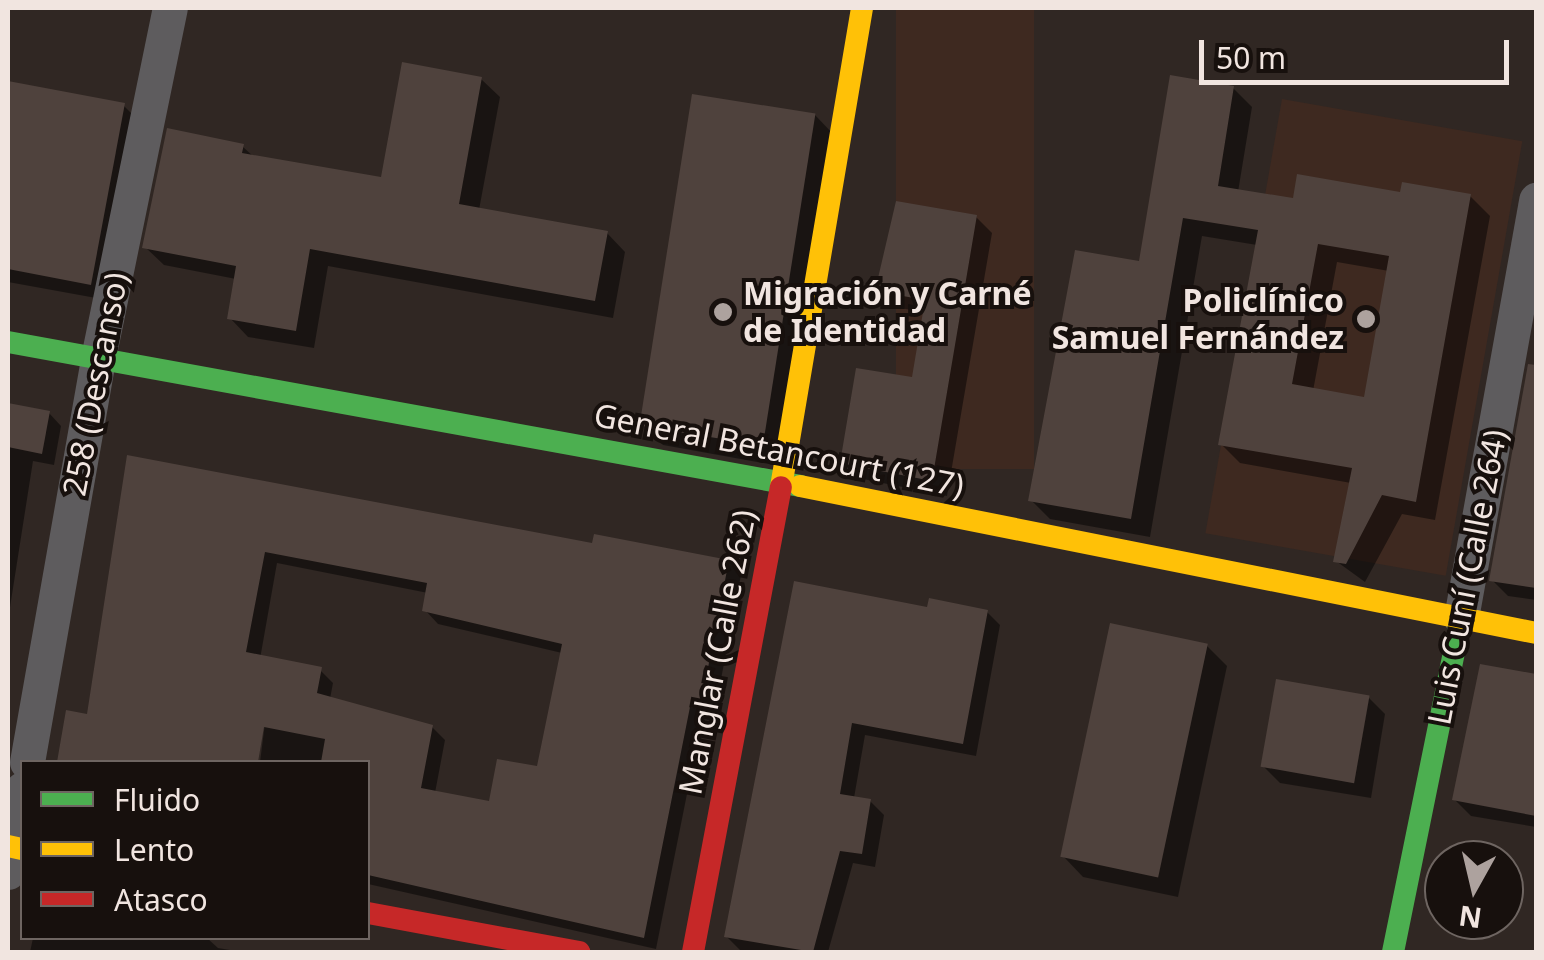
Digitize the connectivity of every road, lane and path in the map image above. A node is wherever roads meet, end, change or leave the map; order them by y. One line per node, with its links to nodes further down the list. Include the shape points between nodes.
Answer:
1 (170, 8): 5 (street, 258 (Descanso))
2 (862, 8): 6 (main road, Manglar (Calle 262))
3 (1536, 200): 7 (street, Luis Cuní (Calle 264))
4 (8, 342): 5 (main road, General Betancourt (127))
5 (98, 358): 6 (main road, General Betancourt (127)); 9 (street, 258 (Descanso))
6 (782, 482): 7 (main road, General Betancourt (127)); 14 (main road, Manglar (Calle 262))
7 (1460, 618): 8 (main road, General Betancourt (127)); 15 (main road, Luis Cuní (Calle 264))
8 (1536, 633)
9 (27, 760)
10 (20, 802): 11 (street)
11 (12, 853)
12 (370, 913): 13 (main road)
13 (579, 952)
14 (693, 952)
15 (1393, 952)

